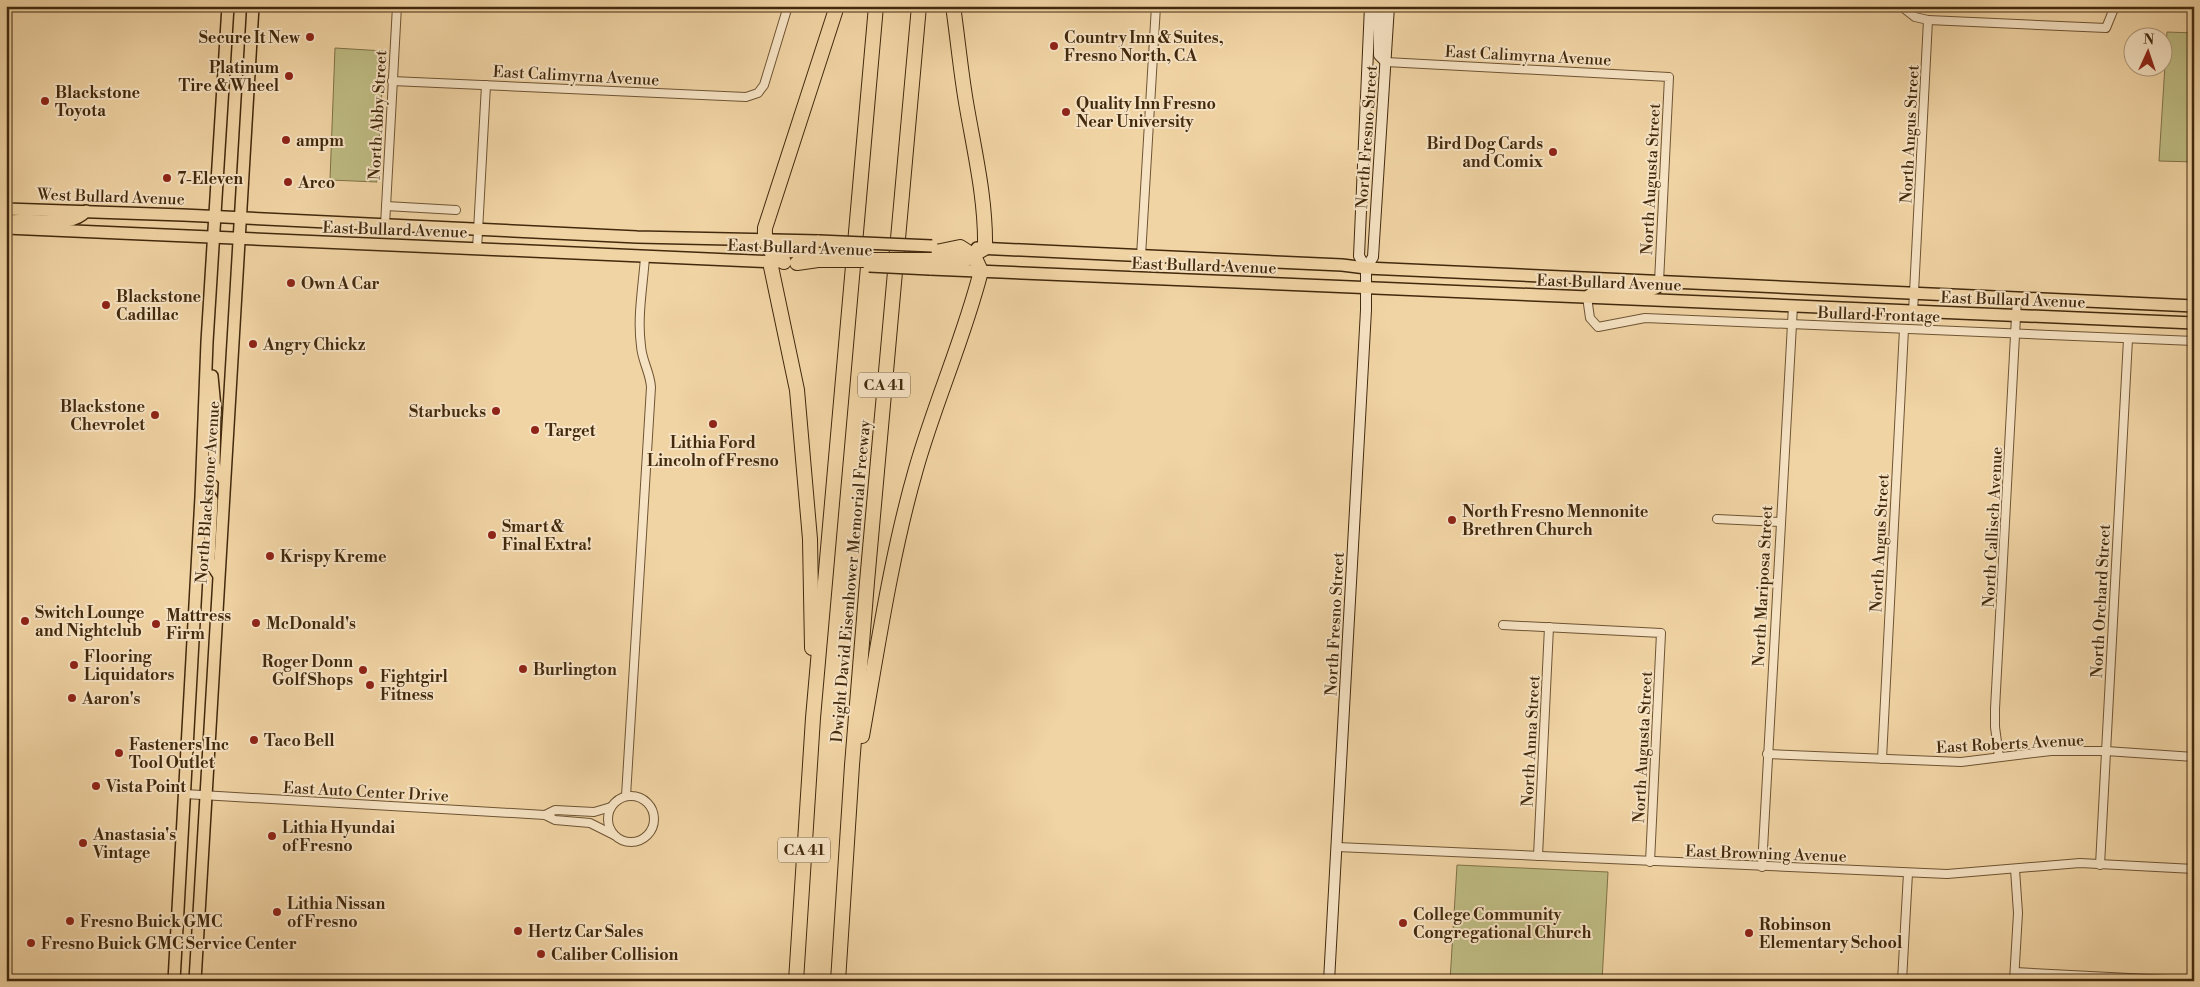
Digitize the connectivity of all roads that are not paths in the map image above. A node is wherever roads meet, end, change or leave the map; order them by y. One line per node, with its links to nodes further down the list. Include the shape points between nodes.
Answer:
1 (228, 6): 24 (main road, North Blackstone Avenue)
2 (253, 6): 25 (main road, North Blackstone Avenue)
3 (397, 6): 18 (street, North Abby Street)
4 (788, 6): 19 (street, East Calimyrna Avenue, via 764,85 758,93 746,97)
5 (838, 6): 32 (highway, via 765,228)
6 (876, 6): 67 (highway, Dwight David Eisenhower Memorial Freeway / CA 41)
7 (919, 6): 73 (highway, Dwight David Eisenhower Memorial Freeway / CA 41)
8 (953, 6): 34 (highway, via 986,232)
9 (1156, 6): 36 (street)
10 (1370, 6): 40 (main road, North Fresno Street, via 1359,256)
11 (1379, 6): 16 (main road, via 1379,55)
12 (1389, 6): 16 (main road, North Fresno Street)
13 (1901, 6): 15 (street, via 1914,18)
14 (2115, 6): 15 (street, via 2106,28)
15 (1928, 20): 44 (street, North Angus Street)
16 (1386, 62): 17 (street, East Calimyrna Avenue); 40 (main road, North Fresno Street, via 1373,257)
17 (1670, 77): 42 (street, North Augusta Street)
18 (392, 81): 19 (street, East Calimyrna Avenue); 20 (street, North Abby Street)
19 (486, 85): 29 (street)
20 (386, 206): 22 (street); 27 (street, North Abby Street)
21 (6, 209): 23 (main road, West Bullard Avenue)
22 (456, 210)
23 (86, 211): 24 (main road, West Bullard Avenue); 26 (main road, via 73,220)
24 (215, 216): 25 (main road, East Bullard Avenue); 30 (main road, North Blackstone Avenue)
25 (240, 218): 27 (main road, East Bullard Avenue); 31 (main road, North Blackstone Avenue)
26 (6, 222)
27 (385, 225): 29 (main road, East Bullard Avenue)
28 (6, 228): 30 (main road)
29 (478, 230): 32 (main road, East Bullard Avenue); 33 (street)
30 (213, 238): 31 (main road, East Bullard Avenue); 59 (main road, North Blackstone Avenue)
31 (239, 238): 33 (main road, East Bullard Avenue); 60 (main road, North Blackstone Avenue)
32 (764, 240): 35 (main road, East Bullard Avenue); 39 (highway)
33 (477, 249): 37 (main road, East Bullard Avenue)
34 (980, 252): 36 (main road, East Bullard Avenue); 38 (highway, via 955,261); 38 (highway, via 960,247); 41 (highway)
35 (818, 254): 38 (highway); 39 (highway); 39 (highway, via 784,250)
36 (1141, 256): 40 (main road, East Bullard Avenue)
37 (645, 257): 39 (main road, East Bullard Avenue); 76 (street, via 640,338 651,387)
38 (931, 257): 41 (main road, East Bullard Avenue)
39 (781, 260): 67 (highway, via 804,450 810,548)
40 (1366, 268): 42 (main road, East Bullard Avenue); 43 (main road, North Fresno Street)
41 (981, 271): 43 (main road, East Bullard Avenue); 73 (highway, via 928,428 906,507 862,737)
42 (1659, 282): 44 (main road, East Bullard Avenue); 45 (main road, via 1651,290 1597,289)
43 (1366, 288): 45 (main road, East Bullard Avenue); 80 (main road, North Fresno Street)
44 (1914, 293): 46 (main road, East Bullard Avenue); 49 (street, North Angus Street)
45 (1587, 297): 47 (main road, East Bullard Avenue); 54 (street, Bullard Frontage, via 1590,318 1598,327 1645,318)
46 (2017, 298): 48 (main road, East Bullard Avenue); 50 (street, North Callisch Avenue)
47 (1792, 306): 49 (main road, East Bullard Avenue); 54 (street, North Mariposa Street)
48 (2194, 306)
49 (1913, 312): 50 (main road, East Bullard Avenue)
50 (2017, 316): 52 (main road, East Bullard Avenue); 56 (street, North Callisch Avenue)
51 (2194, 317): 52 (main road)
52 (2164, 321): 53 (main road, East Bullard Avenue)
53 (2194, 323)
54 (1791, 324): 55 (street, Bullard Frontage); 63 (street, North Mariposa Street)
55 (1904, 329): 56 (street, Bullard Frontage); 72 (street, North Angus Street)
56 (2016, 334): 57 (street, Bullard Frontage); 70 (street, North Callisch Avenue, via 1995,709)
57 (2128, 338): 58 (street, Bullard Frontage); 68 (street, North Orchard Street)
58 (2194, 341)
59 (208, 342): 60 (main road, via 215,408 214,464); 61 (main road, North Blackstone Avenue)
60 (224, 479): 64 (main road, North Blackstone Avenue)
61 (202, 489): 64 (main road, via 210,494 212,500 210,561); 74 (main road, North Blackstone Avenue)
62 (1717, 519): 63 (street)
63 (1780, 522): 69 (street, North Mariposa Street)
64 (218, 574): 75 (main road, North Blackstone Avenue)
65 (1503, 625): 66 (street)
66 (1548, 627): 81 (street, North Anna Street); 82 (street, North Augusta Street, via 1661,633)
67 (813, 718): 91 (highway, Dwight David Eisenhower Memorial Freeway / CA 41)
68 (2106, 751): 70 (street, East Roberts Avenue, via 2051,751); 71 (street, East Roberts Avenue); 83 (street, North Orchard Street)
69 (1767, 754): 72 (street, East Roberts Avenue); 84 (street, North Mariposa Street)
70 (1999, 757): 72 (street, East Roberts Avenue, via 1961,762)
71 (2194, 757)
72 (1882, 759)
73 (852, 765): 92 (highway, Dwight David Eisenhower Memorial Freeway / CA 41)
74 (185, 794): 75 (street, East Auto Center Drive); 89 (main road, North Blackstone Avenue)
75 (205, 795): 78 (street, East Auto Center Drive); 90 (main road, North Blackstone Avenue)
76 (626, 796): 77 (street); 79 (street, via 637,797 649,805 653,825 639,840 624,841)
77 (611, 807): 78 (street, East Auto Center Drive, via 594,812 555,810); 79 (street, via 607,820)
78 (546, 815): 79 (street, East Auto Center Drive, via 555,820 590,823)
79 (614, 835)
80 (1337, 847): 81 (street, East Browning Avenue); 93 (main road, North Fresno Street)
81 (1538, 856): 82 (street, East Browning Avenue)
82 (1650, 862): 84 (street, East Browning Avenue)
83 (2100, 865): 85 (street, East Browning Avenue, via 2061,864); 86 (street, East Browning Avenue)
84 (1762, 867): 87 (street, East Browning Avenue)
85 (2015, 869): 87 (street, East Browning Avenue, via 1967,874); 88 (street, via 2018,913)
86 (2194, 869)
87 (1908, 872): 94 (street)
88 (2015, 972): 95 (street); 96 (street)
89 (174, 981)
90 (194, 981)
91 (796, 981)
92 (838, 981)
93 (1329, 981)
94 (1902, 981)
95 (2014, 981)
96 (2188, 981)

